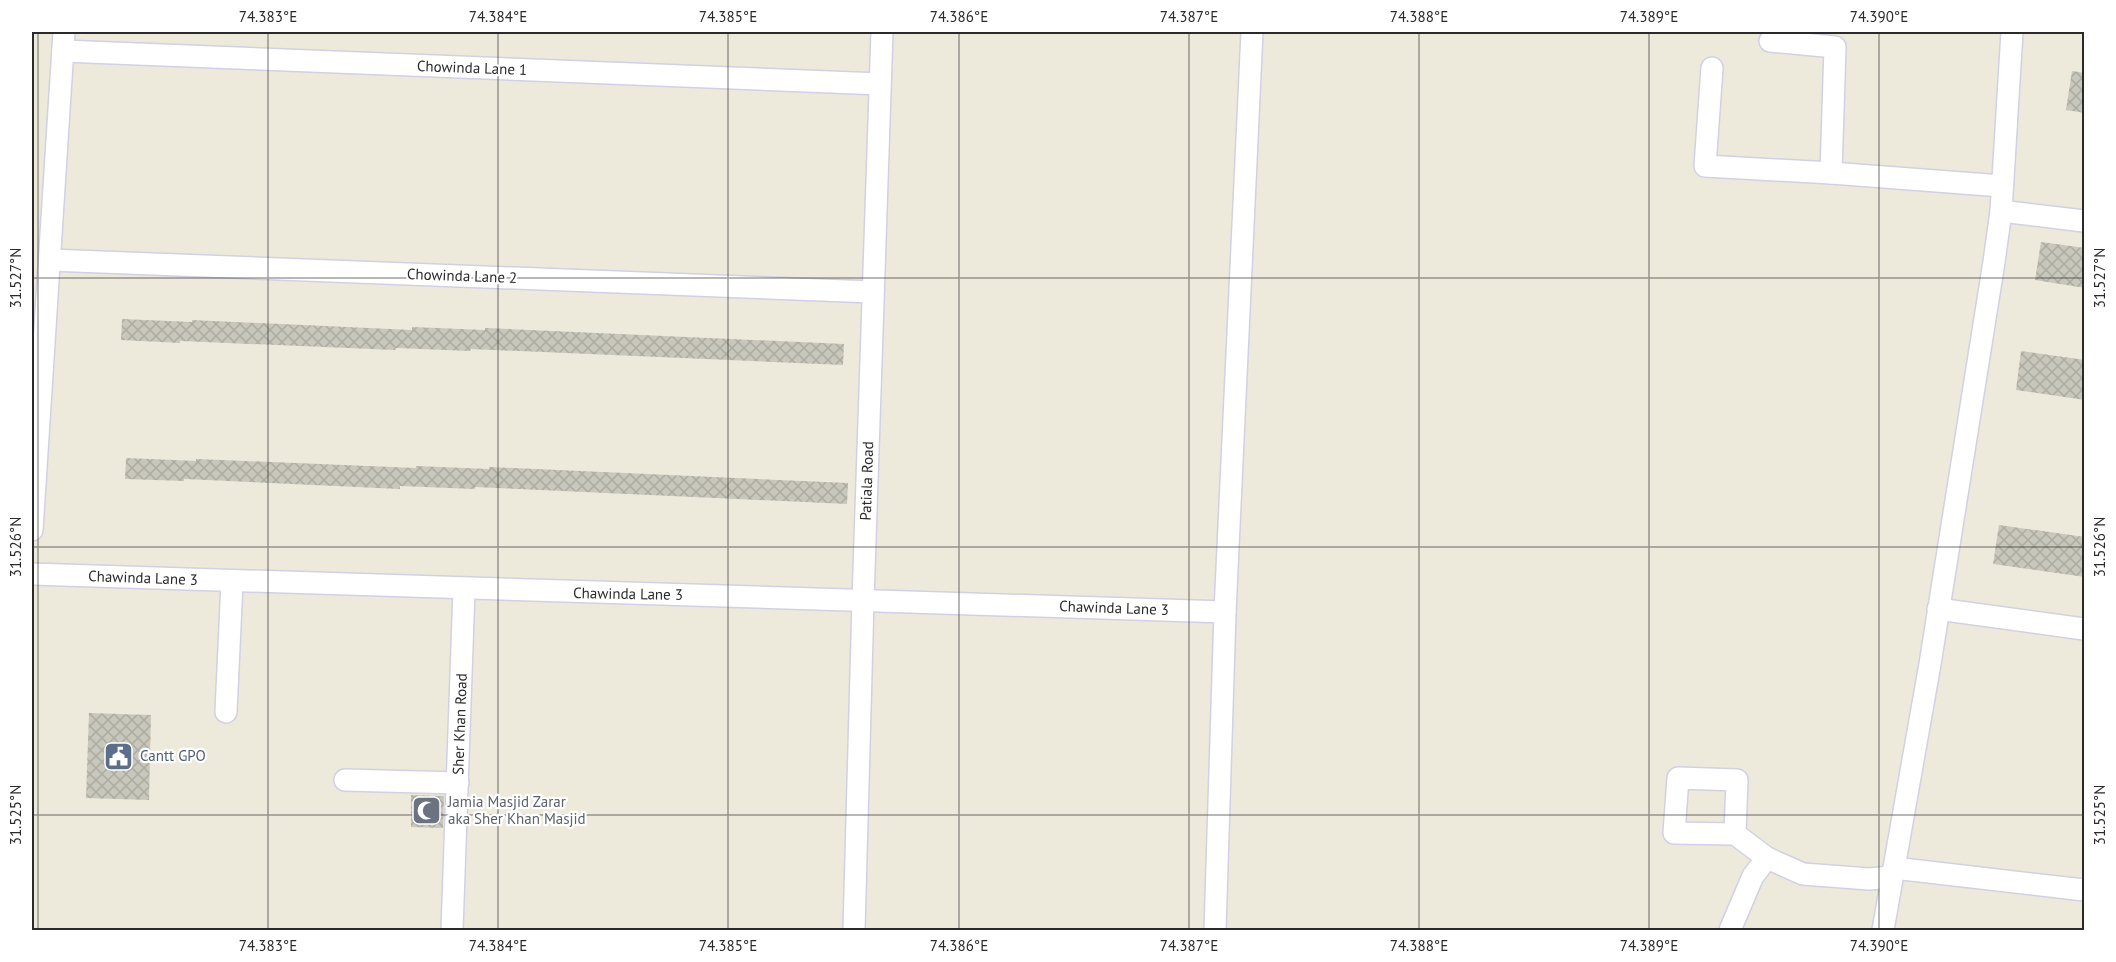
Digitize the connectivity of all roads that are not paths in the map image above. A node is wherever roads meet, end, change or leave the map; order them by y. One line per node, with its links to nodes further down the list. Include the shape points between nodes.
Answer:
1 (882, 32): 7 (street, Patiala Road)
2 (1252, 32): 20 (street)
3 (2012, 32): 9 (street)
4 (63, 41): 7 (street, Chowinda Lane 1); 12 (street)
5 (1770, 41): 8 (street, via 1835,47)
6 (1712, 68): 8 (street, via 1705,166)
7 (880, 84): 13 (street, Patiala Road)
8 (1831, 173): 9 (street)
9 (2002, 186): 10 (street)
10 (2001, 211): 11 (street); 19 (street)
11 (2085, 221)
12 (50, 260): 13 (street, Chowinda Lane 2); 14 (street)
13 (873, 292): 18 (street, Patiala Road)
14 (32, 531)
15 (32, 574): 16 (street, Chawinda Lane 3)
16 (232, 582): 17 (street, Chawinda Lane 3); 22 (street)
17 (464, 590): 18 (street, Chawinda Lane 3); 24 (street, Sher Khan Road)
18 (863, 600): 20 (street, Chawinda Lane 3); 30 (street, Patiala Road)
19 (1938, 609): 21 (street); 27 (street)
20 (1225, 612): 31 (street)
21 (2085, 629)
22 (226, 712)
23 (345, 780): 24 (street)
24 (458, 783): 29 (street, Sher Khan Road)
25 (1736, 834): 26 (street)
26 (1767, 858): 27 (street, via 1803,874 1869,879); 32 (street, via 1753,876)
27 (1893, 873): 28 (street); 33 (street)
28 (2085, 890)
29 (452, 930)
30 (854, 930)
31 (1215, 930)
32 (1730, 930)
33 (1883, 930)

